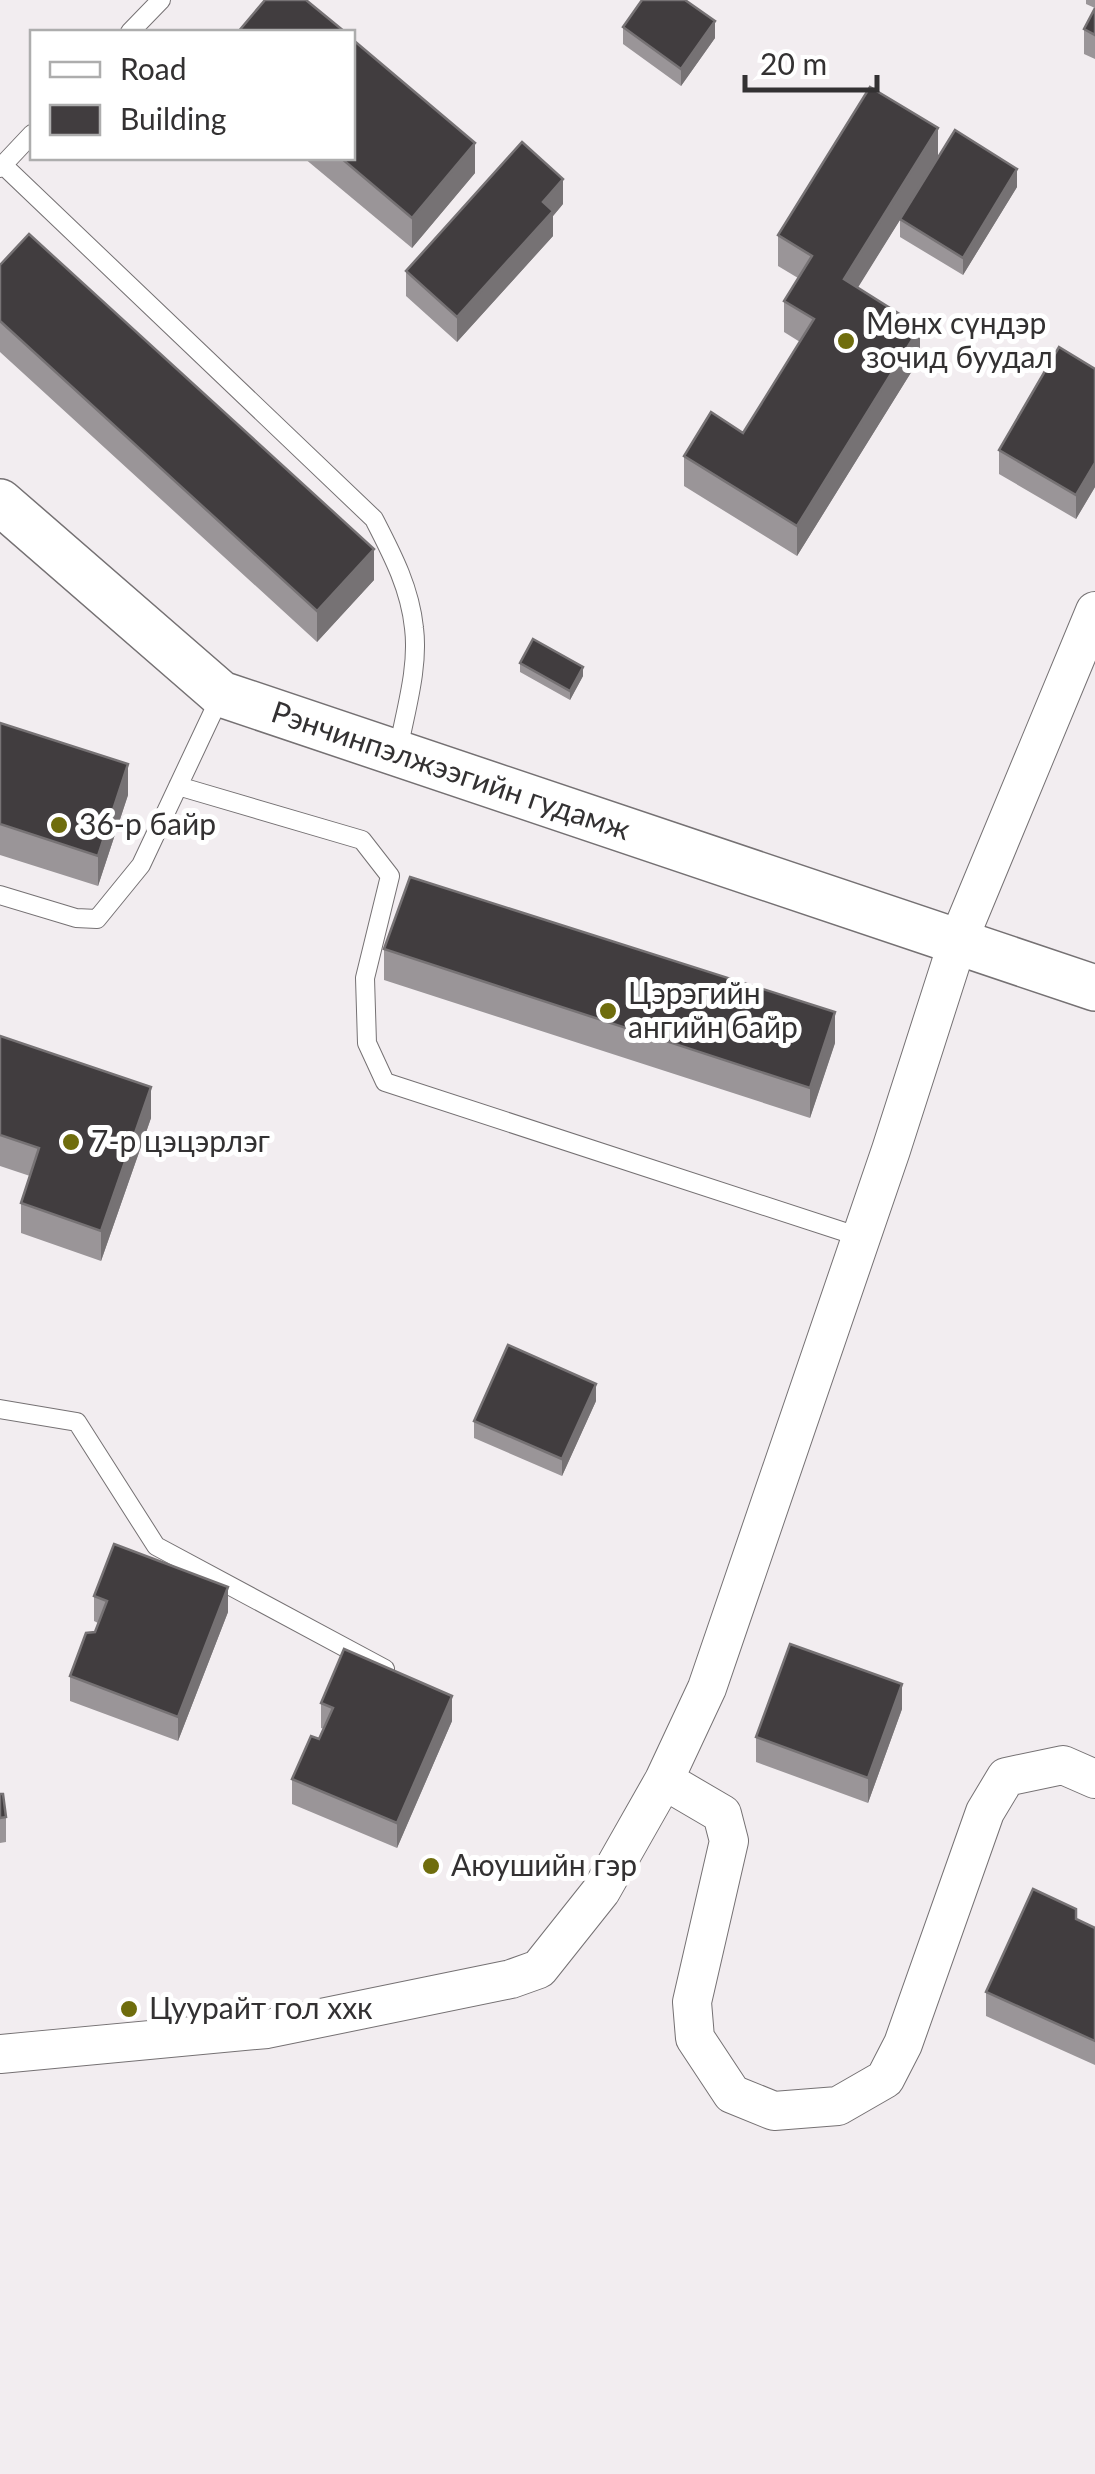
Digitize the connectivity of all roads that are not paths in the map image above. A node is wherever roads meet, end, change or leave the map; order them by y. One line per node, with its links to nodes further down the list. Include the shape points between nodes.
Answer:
1 (161, 0): 2 (lane)
2 (132, 30)
3 (30, 136): 4 (lane)
4 (1, 166): 8 (lane, via 374,519 401,572 414,629)
5 (0, 502): 7 (street, Рэнчинпэлжээгийн гудамж)
6 (1095, 612): 11 (street)
7 (221, 694): 8 (street, Рэнчинпэлжээгийн гудамж); 9 (lane)
8 (397, 755): 11 (street, Рэнчинпэлжээгийн гудамж)
9 (178, 786): 10 (lane, via 141,866 97,919); 13 (lane, via 362,840 390,876 365,978 367,1044 385,1082)
10 (0, 895)
11 (958, 941): 12 (street, Рэнчинпэлжээгийн гудамж); 13 (street)
12 (1095, 988)
13 (860, 1237): 17 (street, via 707,1688)
14 (0, 1410): 15 (lane, via 77,1422 156,1546)
15 (385, 1669)
16 (1095, 1779): 17 (street, via 1063,1765 1006,1777 985,1812 885,2079 838,2106 774,2111 732,2094 695,2038 692,2002 729,1841 722,1814)
17 (664, 1780): 18 (street, via 601,1891 539,1969 267,2029)
18 (0, 2054)

